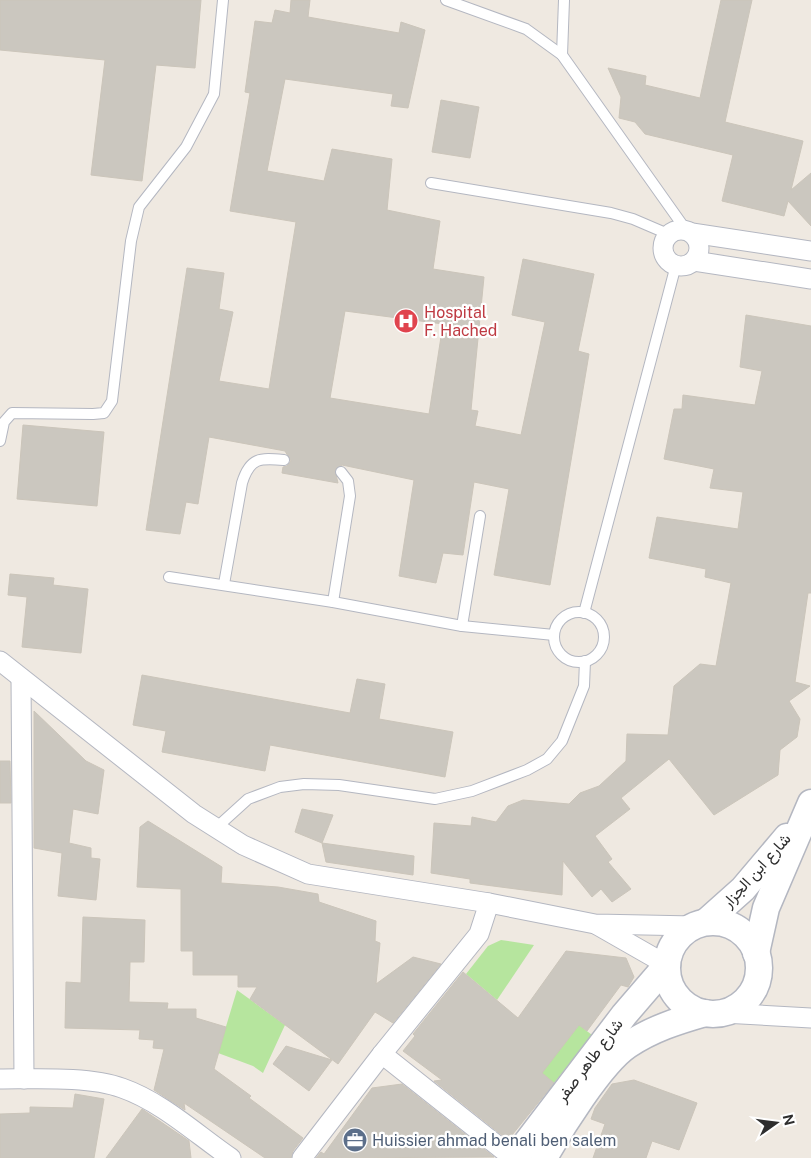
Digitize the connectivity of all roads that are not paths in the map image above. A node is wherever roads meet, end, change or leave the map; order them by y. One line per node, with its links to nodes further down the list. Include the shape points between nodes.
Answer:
1 (222, 0): 10 (lane, via 214,94 186,147 140,207 131,241 112,400 104,413 12,413 4,422)
2 (446, 0): 4 (lane, via 526,29)
3 (564, 0): 4 (lane)
4 (562, 55): 6 (lane)
5 (431, 183): 6 (lane, via 611,213)
6 (682, 232): 7 (street); 8 (street, via 699,245 698,253); 8 (street, via 663,242 663,250 665,256)
7 (811, 252)
8 (685, 263): 9 (street); 17 (lane)
9 (811, 279)
10 (0, 441)
11 (284, 460): 15 (lane, via 262,459 248,467 242,483)
12 (341, 472): 16 (lane, via 348,481 350,496)
13 (480, 516): 18 (lane)
14 (169, 577): 15 (lane)
15 (224, 584): 16 (lane)
16 (333, 602): 18 (lane)
17 (584, 613): 19 (lane, via 568,615 561,620); 21 (lane, via 598,621 604,637 599,652)
18 (462, 626): 19 (lane)
19 (554, 635): 21 (lane, via 563,656)
20 (0, 661): 22 (street)
21 (585, 662): 24 (lane, via 584,686 562,741 547,759 527,770 472,791 436,798 339,785 280,787 248,799)
22 (21, 678): 24 (street); 34 (street)
23 (807, 810): 27 (main road, شارع ابن الجزار, via 743,889); 28 (main road, شارع ابن الجزار, via 766,908)
24 (216, 828): 25 (street, via 250,849 308,874)
25 (488, 903): 26 (street); 32 (street, via 479,934)
26 (595, 924): 27 (street); 29 (street)
27 (700, 924): 28 (main road, via 722,923 737,929 749,940); 29 (main road, via 675,942)
28 (756, 953): 30 (main road, via 757,979 752,991 734,1008)
29 (667, 966): 30 (main road, via 673,991 681,1002); 37 (main road, شارع طاهر صفر, via 624,1015)
30 (714, 1013): 31 (street); 38 (main road, شارع طاهر صفر, via 663,1026 626,1046 606,1065)
31 (811, 1018)
32 (382, 1054): 36 (street); 37 (street)
33 (0, 1079): 34 (street)
34 (24, 1079): 35 (street, via 95,1082 121,1087 145,1097)
35 (219, 1155)
36 (302, 1158)
37 (514, 1158)
38 (544, 1158)

